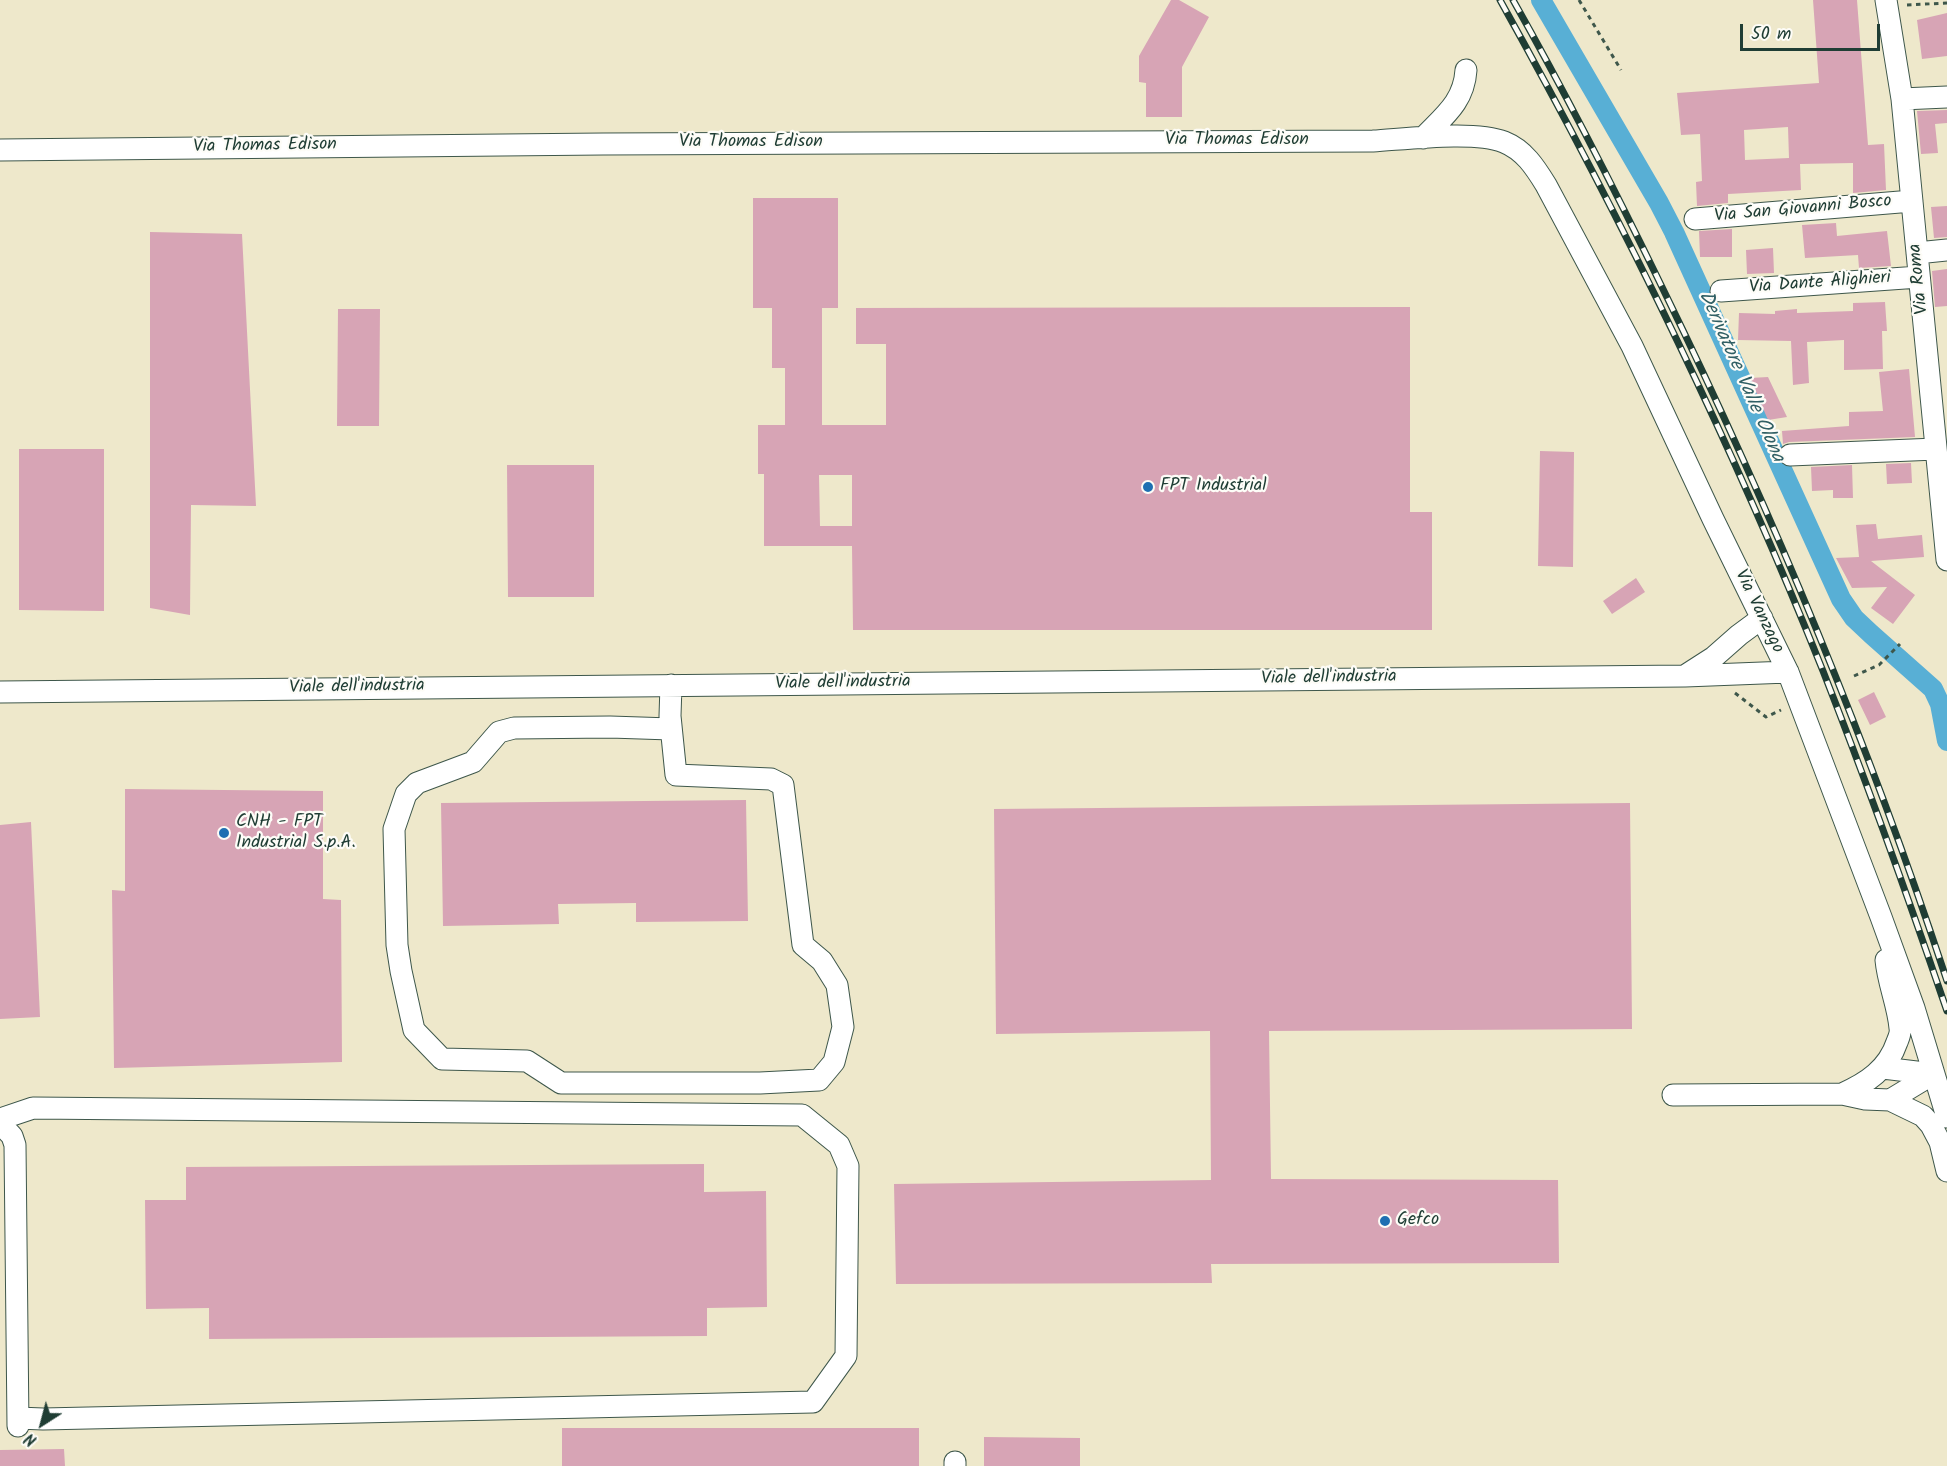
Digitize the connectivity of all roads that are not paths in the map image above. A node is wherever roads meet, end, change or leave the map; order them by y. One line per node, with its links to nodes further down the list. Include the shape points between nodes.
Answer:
1 (1887, 3): 4 (street, Via Roma)
2 (1466, 70): 5 (street, via 1457,103)
3 (1947, 97): 4 (street)
4 (1902, 99): 8 (street, Via Roma)
5 (1423, 138): 6 (street, Via Thomas Edison, via 1469,136); 7 (street, Via Thomas Edison)
6 (1502, 141): 17 (street, Via Vanzago, via 1532,162 1551,195 1632,346)
7 (0, 150)
8 (1912, 201): 9 (street, Via San Giovanni Bosco); 11 (street, Via Roma)
9 (1695, 219)
10 (1947, 250): 11 (street)
11 (1917, 253): 12 (street, Via Roma)
12 (1919, 277): 13 (street, Via Dante Alighieri); 14 (street, Via Roma)
13 (1721, 291)
14 (1936, 449): 15 (street); 16 (street, Via Roma)
15 (1790, 455)
16 (1947, 560)
17 (1762, 618): 18 (street, Via Vanzago); 19 (street)
18 (1788, 672): 19 (street, Viale dell'industria); 23 (street, Via Vanzago)
19 (1685, 676): 20 (street, Viale dell'industria)
20 (671, 686): 21 (street, Viale dell'industria); 22 (street)
21 (0, 692)
22 (671, 729): 22 (street, via 676,775 771,779 783,785 803,945 822,961 837,985 843,1027 834,1062 819,1080 561,1083 527,1061 442,1059 414,1030 401,971 394,829 406,794 417,783 472,762 499,732 514,728)
23 (1881, 917): 24 (street, via 1887,973 1901,1030 1893,1054); 25 (street, Via Vanzago)
24 (1883, 1068): 25 (street); 26 (street, via 1861,1086)
25 (1933, 1074): 28 (street); 29 (street, Via Vanzago)
26 (1842, 1094): 27 (street); 28 (street)
27 (1673, 1095)
28 (1890, 1100): 31 (street, via 1923,1116 1931,1125)
29 (1947, 1117)
30 (0, 1121): 30 (street, via 15,1145 18,1422 813,1402 846,1356 848,1166 839,1145 802,1115 33,1108)
31 (1947, 1171)

